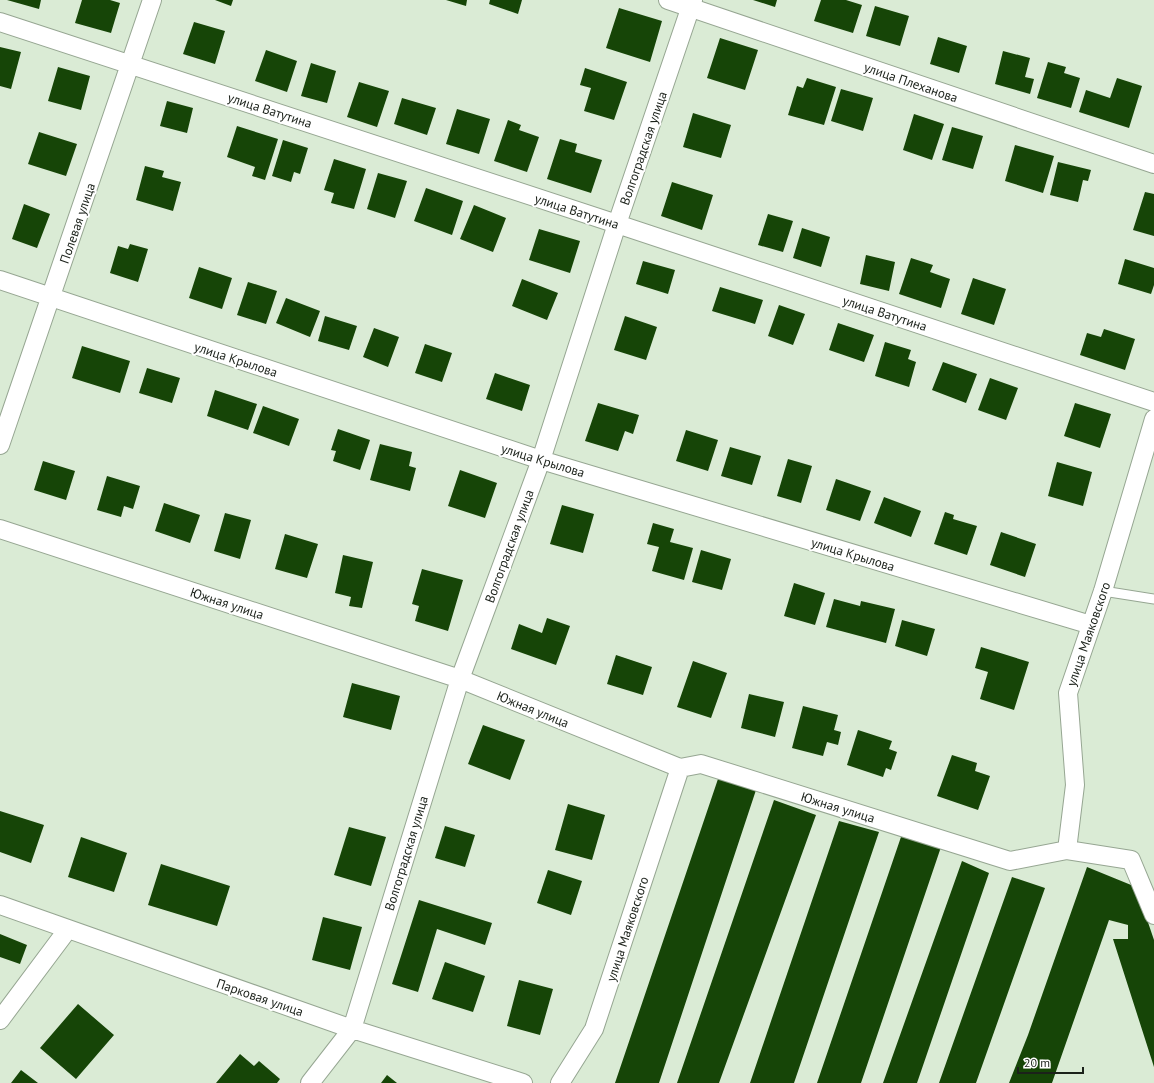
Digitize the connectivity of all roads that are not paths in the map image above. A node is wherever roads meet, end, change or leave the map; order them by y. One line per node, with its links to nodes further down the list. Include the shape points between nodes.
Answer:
1 (152, 0): 5 (street, Полевая улица)
2 (668, 0): 3 (street, улица Плеханова)
3 (692, 4): 6 (street, улица Плеханова); 7 (street, Волгоградская улица)
4 (0, 22): 5 (street, улица Ватутина)
5 (131, 65): 7 (street, улица Ватутина); 9 (street, Полевая улица)
6 (1154, 164)
7 (617, 224): 10 (street, улица Ватутина); 13 (street, Волгоградская улица)
8 (0, 280): 9 (street, улица Крылова)
9 (52, 297): 12 (street, Полевая улица); 13 (street, улица Крылова)
10 (1154, 402)
11 (1154, 419): 15 (street, улица Маяковского)
12 (0, 445)
13 (541, 460): 17 (street, улица Крылова); 18 (street, Волгоградская улица)
14 (0, 529): 18 (street, Южная улица)
15 (1103, 590): 16 (lane); 17 (street, улица Маяковского)
16 (1154, 599)
17 (1091, 625): 20 (street, улица Маяковского, via 1068,693 1075,785)
18 (460, 679): 19 (street, Южная улица); 25 (street, Волгоградская улица)
19 (680, 768): 20 (street, Южная улица, via 701,764 1010,861); 28 (street, улица Маяковского, via 594,1029)
20 (1067, 850): 22 (street, via 1131,860)
21 (0, 905): 23 (street, Парковая улица)
22 (1154, 915)
23 (68, 929): 24 (street); 25 (street, Парковая улица)
24 (0, 1020)
25 (352, 1029): 26 (street, Волгоградская улица); 27 (street, Парковая улица)
26 (310, 1083)
27 (523, 1083)
28 (560, 1083)

